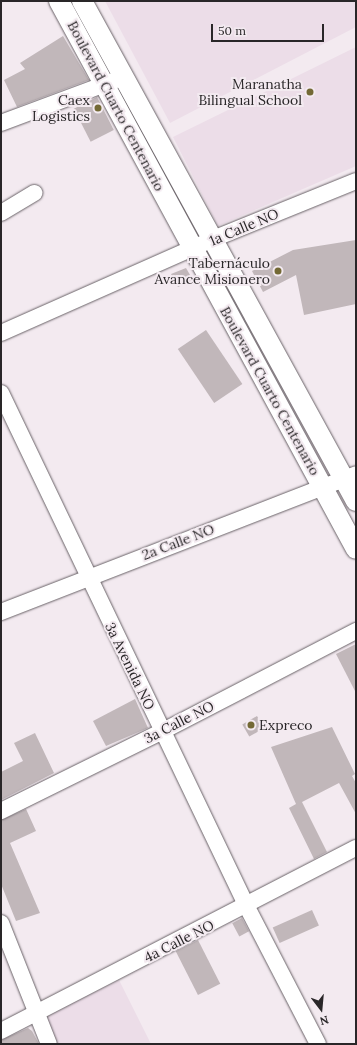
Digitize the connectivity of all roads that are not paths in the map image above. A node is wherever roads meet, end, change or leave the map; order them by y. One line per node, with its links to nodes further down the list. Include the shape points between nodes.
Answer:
1 (59, 1): 4 (main road, Boulevard Cuarto Centenario)
2 (82, 1): 3 (main road, Boulevard Cuarto Centenario)
3 (124, 77): 4 (street); 9 (main road, Boulevard Cuarto Centenario)
4 (106, 84): 5 (street); 10 (main road, Boulevard Cuarto Centenario)
5 (1, 123)
6 (356, 181): 9 (street, 1a Calle NO)
7 (34, 193): 8 (street)
8 (1, 213)
9 (213, 239): 10 (street, 1a Calle NO); 13 (main road, Boulevard Cuarto Centenario)
10 (192, 249): 11 (street, 1a Calle NO); 14 (main road, Boulevard Cuarto Centenario)
11 (1, 333)
12 (1, 393): 17 (street, 3a Avenida NO)
13 (350, 476): 14 (street, 2a Calle NO); 15 (main road, Boulevard Cuarto Centenario)
14 (322, 486): 16 (main road, Boulevard Cuarto Centenario); 17 (street, 2a Calle NO)
15 (356, 501)
16 (356, 549)
17 (88, 578): 18 (street, 2a Calle NO); 20 (street, 3a Avenida NO)
18 (1, 612)
19 (356, 631): 20 (street, 3a Calle NO)
20 (162, 732): 21 (street, 3a Calle NO); 23 (street, 3a Avenida NO)
21 (1, 811)
22 (356, 848): 23 (street, 4a Calle NO)
23 (246, 907): 25 (street, 4a Calle NO); 28 (street, 3a Avenida NO)
24 (1, 923): 25 (street)
25 (36, 1013): 26 (street, 4a Calle NO); 27 (street)
26 (1, 1031)
27 (49, 1044)
28 (318, 1044)

